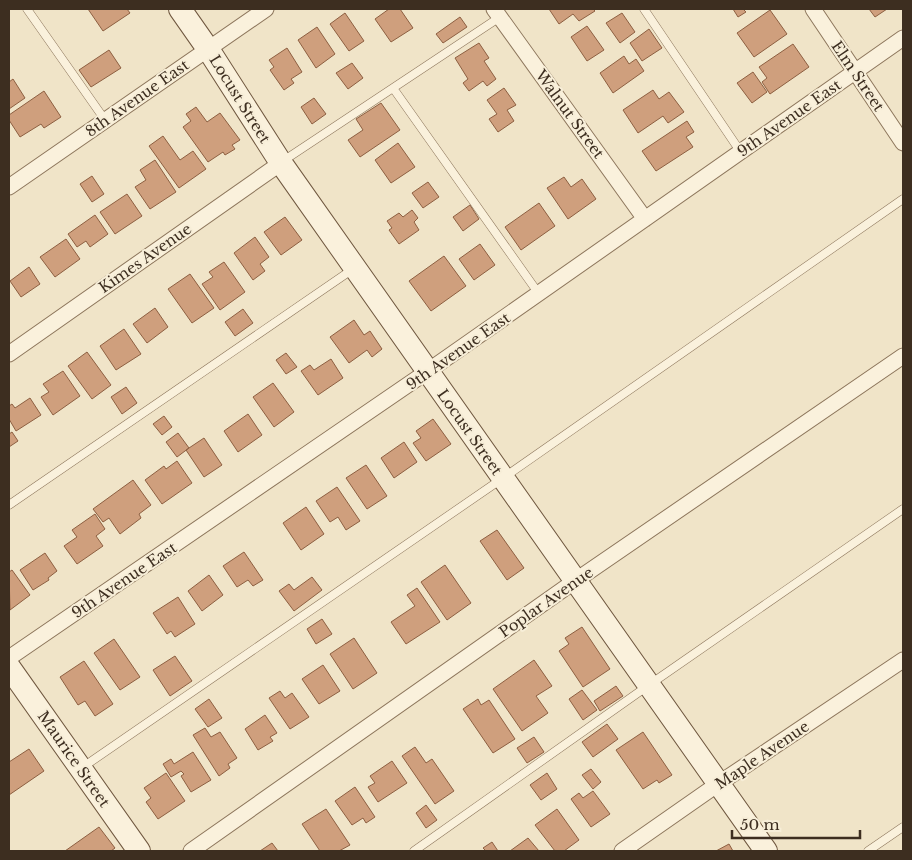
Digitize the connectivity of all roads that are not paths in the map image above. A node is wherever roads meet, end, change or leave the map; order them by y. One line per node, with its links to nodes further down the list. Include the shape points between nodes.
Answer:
1 (27, 9): 11 (lane)
2 (180, 9): 8 (street, Locust Street)
3 (266, 9): 8 (street, 8th Avenue East)
4 (644, 9): 13 (lane)
5 (813, 9): 9 (street, Elm Street)
6 (497, 13): 10 (lane); 17 (street, Walnut Street)
7 (903, 38): 9 (street, 9th Avenue East)
8 (208, 49): 11 (street, 8th Avenue East); 14 (street, Locust Street)
9 (856, 71): 12 (street, Elm Street); 13 (street, 9th Avenue East)
10 (393, 88): 14 (lane); 19 (lane)
11 (105, 120): 15 (street, 8th Avenue East)
12 (903, 143)
13 (740, 152): 17 (street, 9th Avenue East)
14 (280, 163): 18 (street, Locust Street); 20 (street, Kimes Avenue)
15 (9, 187)
16 (903, 199): 23 (lane)
17 (645, 219): 19 (street, 9th Avenue East)
18 (355, 268): 22 (street, Locust Street); 24 (lane)
19 (539, 294): 22 (street, 9th Avenue East)
20 (9, 354)
21 (903, 356): 26 (street, Poplar Avenue)
22 (428, 372): 23 (street, Locust Street); 27 (street, 9th Avenue East)
23 (503, 478): 26 (street, Locust Street); 31 (lane)
24 (9, 505)
25 (903, 509): 30 (lane)
26 (576, 581): 30 (street, Locust Street); 35 (street, Poplar Avenue)
27 (9, 658)
28 (903, 660): 32 (street, Maple Avenue)
29 (9, 667): 31 (street, Maurice Street)
30 (649, 685): 32 (street, Locust Street); 36 (lane)
31 (80, 768): 34 (street, Maurice Street)
32 (718, 784): 37 (street, Maple Avenue); 38 (street, Locust Street)
33 (903, 826): 39 (lane)
34 (139, 851)
35 (191, 851)
36 (414, 851)
37 (622, 851)
38 (766, 851)
39 (868, 851)

